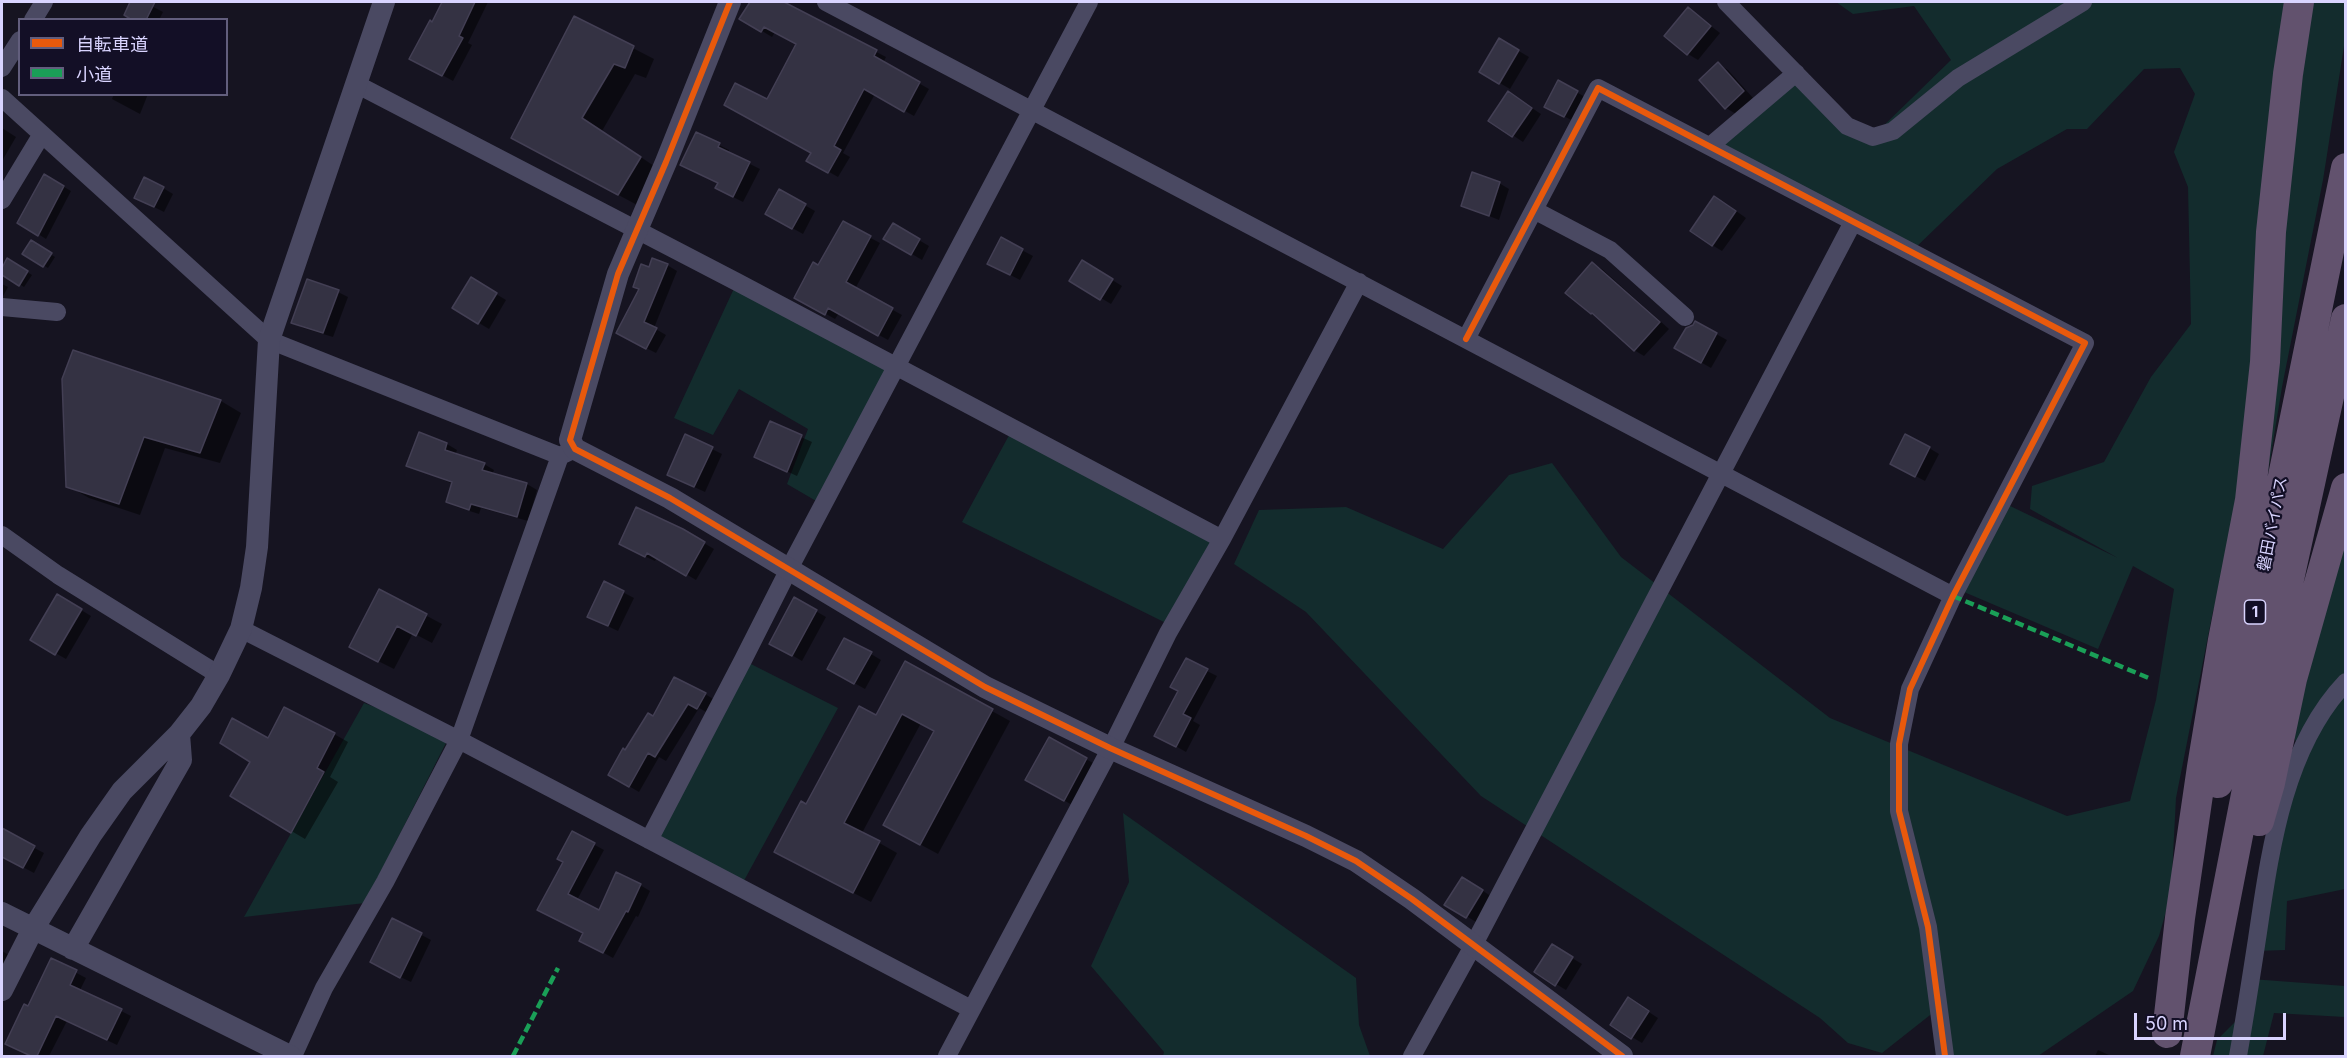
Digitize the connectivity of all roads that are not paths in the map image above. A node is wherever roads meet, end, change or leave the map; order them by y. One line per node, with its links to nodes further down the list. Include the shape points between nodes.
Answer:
1 (44, 2): 9 (street)
2 (384, 2): 13 (street)
3 (729, 2): 22 (street)
4 (826, 2): 15 (street)
5 (1089, 2): 15 (street)
6 (1726, 2): 12 (street)
7 (2083, 2): 12 (street, via 1958,78 1893,131 1873,136 1847,126)
8 (2299, 2): 52 (highway, via 2271,232 2265,362 2250,500 2202,767)
9 (34, 18)
10 (18, 43): 11 (street)
11 (2, 69)
12 (1796, 73): 17 (street)
13 (356, 84): 22 (street); 29 (street)
14 (2, 98): 16 (street)
15 (1032, 110): 23 (street); 30 (street)
16 (42, 134): 19 (street); 29 (street)
17 (1710, 146): 20 (street, via 1598,87); 21 (street)
18 (2346, 168): 52 (highway, 磐田バイパス / 1)
19 (2, 200)
20 (1534, 210): 26 (street, via 1610,250); 28 (street)
21 (1853, 222): 32 (street); 37 (street, via 2085,343)
22 (637, 230): 30 (street); 31 (street, via 618,274)
23 (1359, 282): 28 (street); 35 (street)
24 (2, 307): 25 (street)
25 (57, 312)
26 (1684, 317)
27 (2346, 319): 51 (highway, 磐田バイパス / 1, via 2279,625)
28 (1466, 339): 32 (street)
29 (269, 340): 31 (street); 38 (street, via 257,547)
30 (896, 366): 35 (street); 36 (street)
31 (568, 452): 36 (street, via 670,498); 42 (street)
32 (1721, 474): 37 (street); 47 (street)
33 (2346, 488): 51 (highway, via 2292,679 2270,783)
34 (2, 535): 39 (street, via 58,575)
35 (1222, 538): 43 (street)
36 (789, 569): 43 (street, via 985,687); 44 (street)
37 (1953, 596): 57 (street, via 1910,689 1899,744 1899,811 1928,927)
38 (241, 628): 39 (street); 42 (street)
39 (219, 675): 41 (street)
40 (2346, 682): 58 (street, via 2318,718 2292,773 2275,829)
41 (179, 734): 46 (street, via 122,791); 48 (street, via 181,760)
42 (459, 740): 44 (street); 53 (street, via 324,988)
43 (1110, 748): 47 (street, via 1356,861); 50 (street)
44 (649, 840): 50 (street)
45 (2, 913): 46 (street)
46 (33, 929): 48 (street); 49 (street)
47 (1473, 946): 55 (street); 56 (street)
48 (73, 949): 53 (street)
49 (2, 990)
50 (971, 1009): 54 (street)
51 (2198, 1044)
52 (2165, 1045)
53 (292, 1056)
54 (947, 1056)
55 (1412, 1056)
56 (1622, 1056)
57 (1945, 1056)
58 (2238, 1056)

